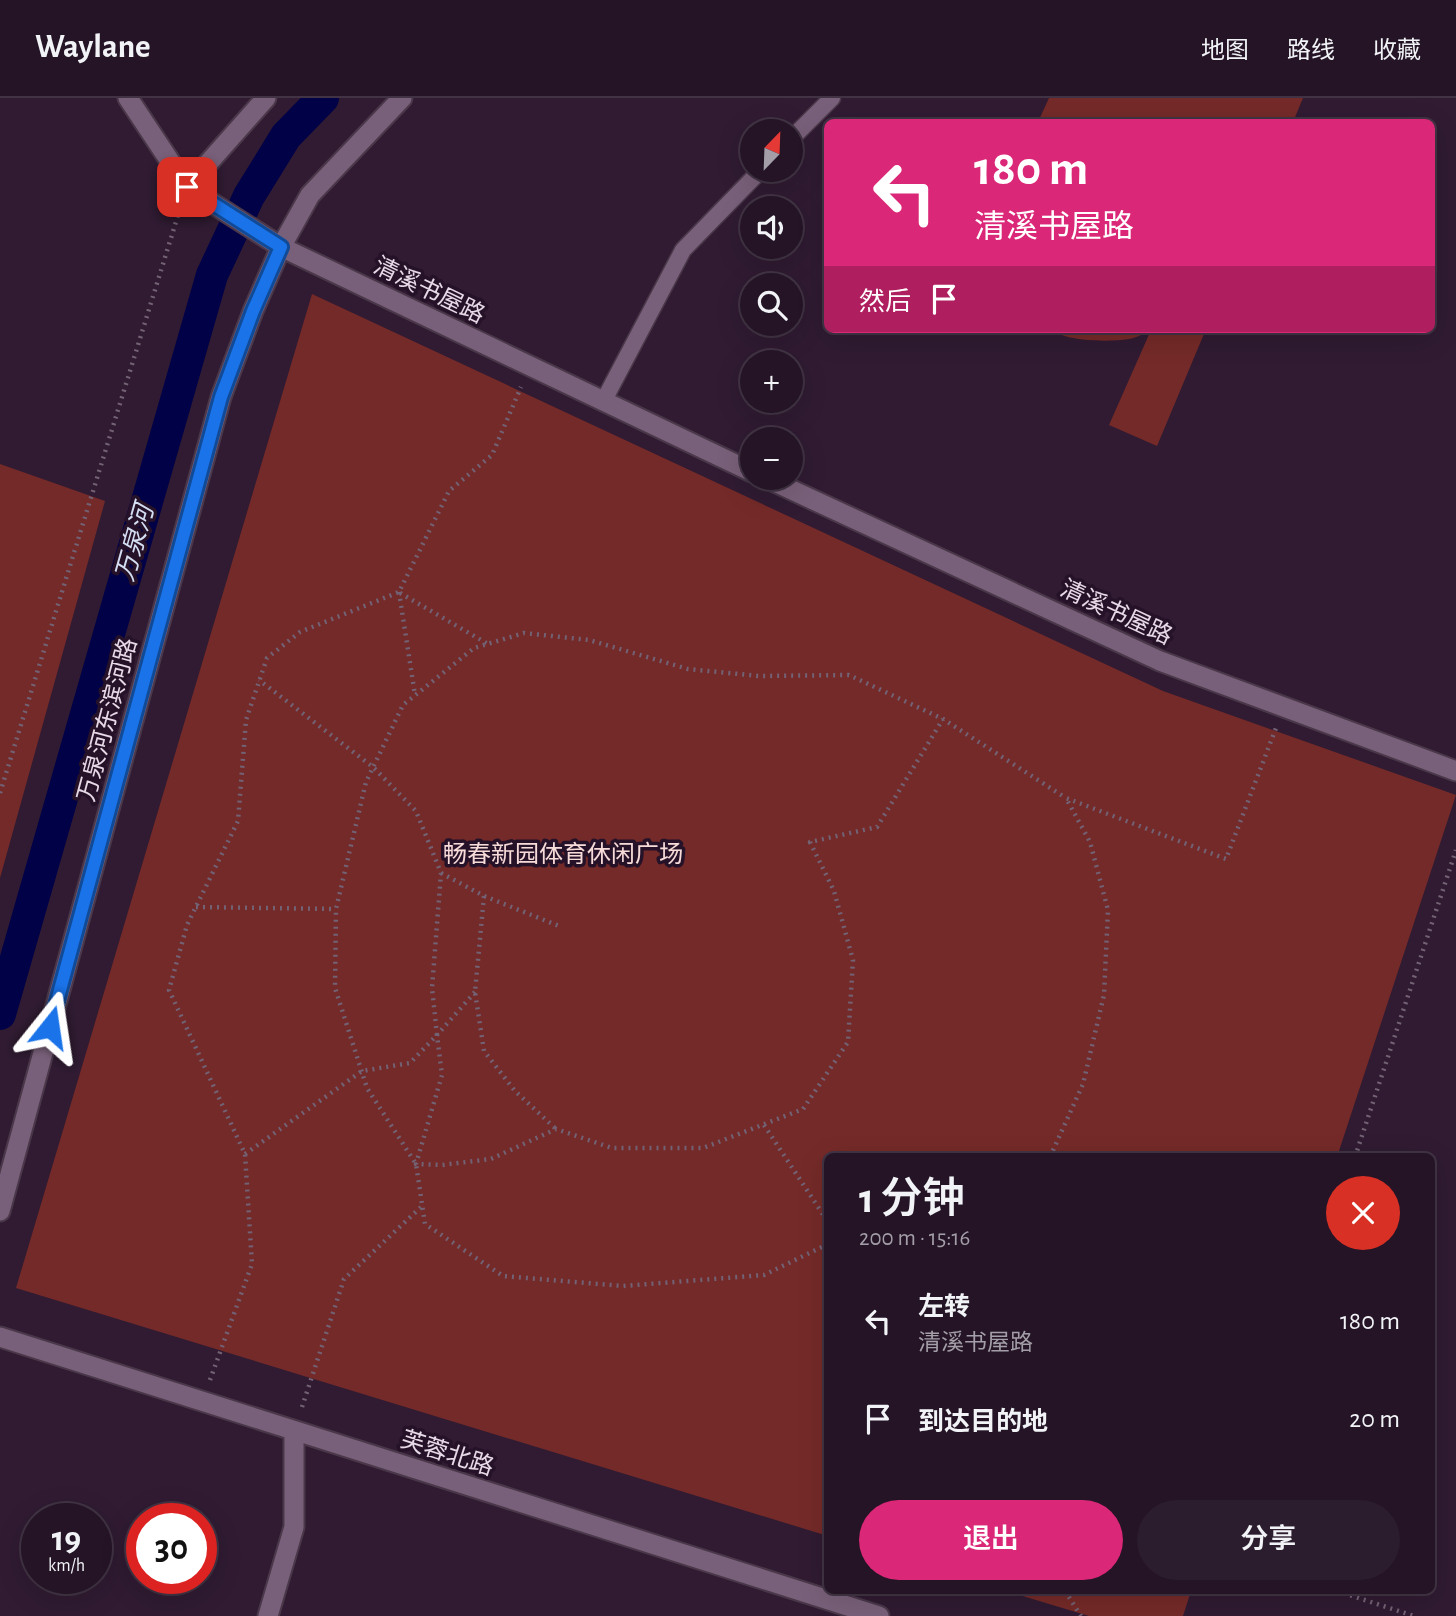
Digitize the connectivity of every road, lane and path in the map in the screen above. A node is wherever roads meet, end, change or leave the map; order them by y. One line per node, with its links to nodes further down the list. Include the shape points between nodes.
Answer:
1 (128, 98): 7 (street, 清溪书屋路)
2 (266, 98): 7 (street)
3 (402, 98): 8 (street, 万泉河东滨河路, via 310,195)
4 (832, 98): 5 (lane)
5 (803, 127)
6 (749, 182): 10 (lane, via 683,250)
7 (187, 187): 8 (street, 清溪书屋路); 21 (path)
8 (281, 247): 9 (street, 清溪书屋路); 39 (street, 万泉河东滨河路, via 221,397)
9 (530, 367): 10 (street, 清溪书屋路); 13 (path, via 492,455 449,491)
10 (603, 402): 11 (street, 清溪书屋路)
11 (740, 466)
12 (792, 490): 17 (street, 清溪书屋路, via 1160,661)
13 (399, 592): 14 (path); 15 (path, via 300,632 267,658); 16 (path)
14 (488, 644): 16 (path, via 474,648); 18 (path, via 524,633 589,640 688,668 759,676 849,675)
15 (259, 680): 19 (path); 26 (path, via 246,720 238,821)
16 (415, 695): 19 (path, via 403,705)
17 (1284, 708): 20 (street, 清溪书屋路); 22 (path, via 1226,859)
18 (943, 719): 22 (path); 32 (path, via 877,827 810,842 834,891 853,960 848,1042 803,1109)
19 (373, 767): 24 (path, via 416,811); 27 (path)
20 (1456, 771)
21 (0, 793)
22 (1066, 797): 34 (path, via 1090,842 1108,910 1104,995 1083,1084)
23 (1456, 850): 35 (path)
24 (441, 873): 25 (path); 30 (path, via 432,988)
25 (484, 896): 28 (path); 29 (path)
26 (196, 907): 27 (path); 36 (path, via 169,989)
27 (336, 909): 31 (path, via 335,988)
28 (559, 926)
29 (475, 992): 30 (path); 33 (path, via 484,1051 515,1091)
30 (437, 1035): 31 (path, via 410,1063); 37 (path, via 442,1075)
31 (362, 1071): 36 (path); 37 (path, via 367,1088)
32 (764, 1125): 33 (path, via 704,1148 612,1149); 40 (path)
33 (556, 1129): 37 (path, via 491,1158)
34 (1052, 1153)
35 (1356, 1153)
36 (245, 1154): 43 (path, via 252,1264)
37 (416, 1164): 38 (path)
38 (422, 1207): 41 (path, via 425,1224 503,1276 623,1286 764,1275); 44 (path, via 344,1279)
39 (0, 1211)
40 (824, 1216)
41 (824, 1246)
42 (0, 1337): 43 (street, 芙蓉北路)
43 (202, 1402): 44 (street, 芙蓉北路)
44 (295, 1431): 47 (street, via 295,1527); 48 (street, 芙蓉北路)
45 (1067, 1594): 49 (path)
46 (1346, 1594): 50 (path)
47 (268, 1616)
48 (879, 1616)
49 (1081, 1616)
50 (1414, 1616)

